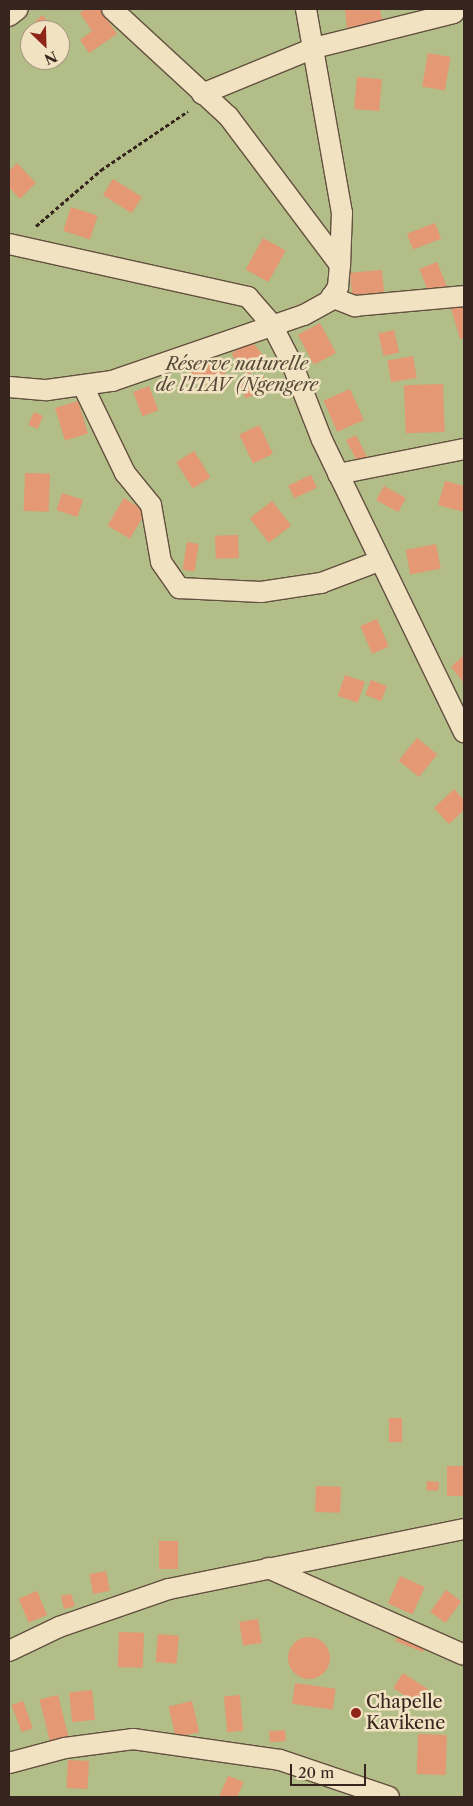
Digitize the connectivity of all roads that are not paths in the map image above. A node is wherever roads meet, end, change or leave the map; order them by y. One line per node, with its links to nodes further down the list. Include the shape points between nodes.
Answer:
1 (18, 9): 5 (street)
2 (112, 9): 7 (street)
3 (306, 9): 6 (street)
4 (454, 13): 6 (street)
5 (9, 16)
6 (314, 48): 7 (street); 9 (street, via 342,213)
7 (205, 96): 9 (street, via 228,116)
8 (13, 245): 12 (street, via 235,292 248,297)
9 (340, 265): 11 (street, via 338,287)
10 (464, 296): 11 (street, via 355,306)
11 (331, 297): 12 (street, via 304,315)
12 (271, 323): 13 (street, via 112,380); 16 (street)
13 (83, 386): 14 (street, via 47,390); 17 (street, via 125,474 151,505 161,562 179,588 261,592 321,582)
14 (9, 387)
15 (464, 449): 16 (street)
16 (338, 474): 17 (street)
17 (379, 561): 18 (street)
18 (463, 726)
19 (464, 1529): 20 (street)
20 (268, 1568): 21 (street, via 168,1589 59,1627); 22 (street)
21 (9, 1651)
22 (464, 1655)
23 (9, 1763): 24 (street, via 65,1748 133,1739 280,1760)
24 (389, 1797)

